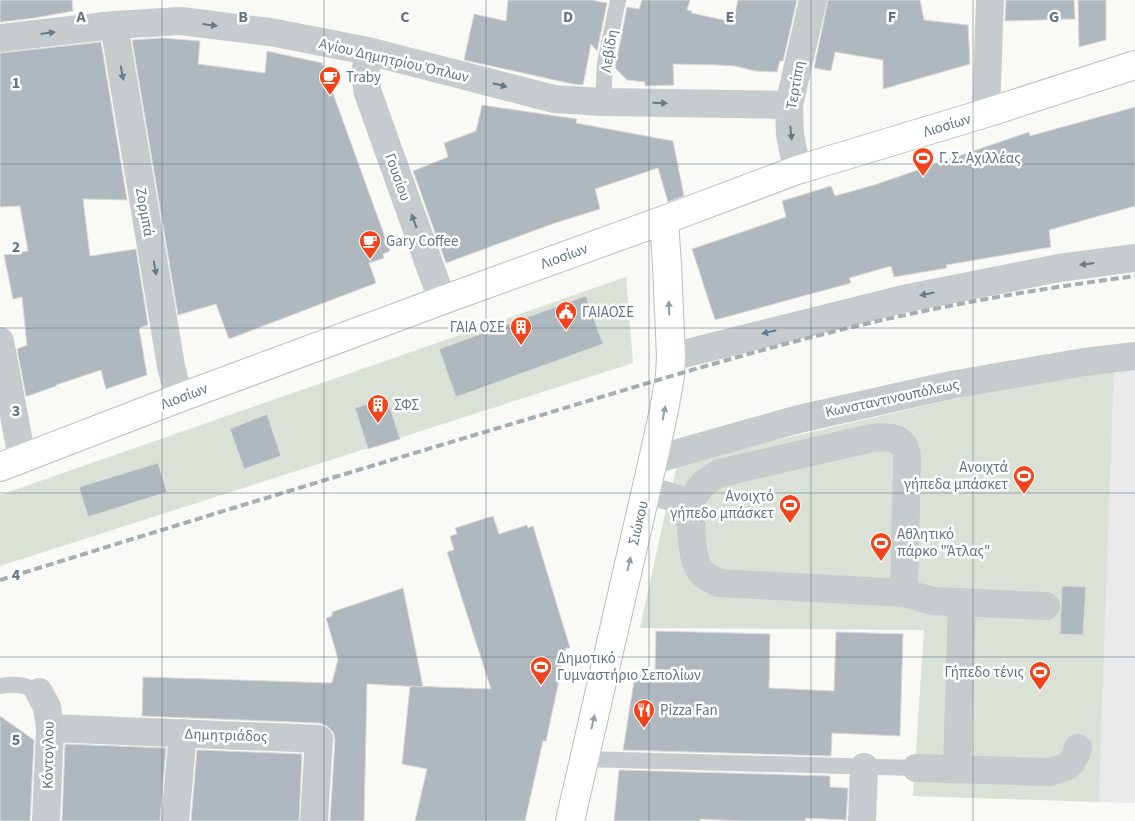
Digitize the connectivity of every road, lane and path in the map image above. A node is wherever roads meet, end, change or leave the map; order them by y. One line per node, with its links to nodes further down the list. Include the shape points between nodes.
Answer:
1 (618, 0): 9 (lane, Λεβίδη, via 605,63)
2 (813, 0): 10 (street, Τερτίπη)
3 (990, 0): 11 (street)
4 (182, 10): 5 (street, Αγίου Δημητρίου Όπλων); 7 (street, Αγίου Δημητρίου Όπλων, one-way to 7, via 270,32)
5 (114, 25): 6 (street, Αγίου Δημητρίου Όπλων, one-way to 5); 19 (street, Ζορμπά, one-way to 19)
6 (0, 38)
7 (368, 51): 9 (street, Αγίου Δημητρίου Όπλων, one-way to 9, via 554,99); 15 (street, Γουσίου, one-way to 7, via 368,93 365,76)
8 (1135, 65): 11 (main road, Λιοσίων)
9 (603, 102): 10 (street, Αγίου Δημητρίου Όπλων, one-way to 10)
10 (789, 106): 12 (street, Τερτίπη, one-way to 12, via 790,135)
11 (986, 113): 12 (main road, Λιοσίων)
12 (797, 170): 13 (main road, Λιοσίων)
13 (664, 220): 15 (main road, Λιοσίων); 18 (main road, Σιώκου, one-way to 13)
14 (1135, 258): 18 (street, one-way to 18, via 1059,268 903,299)
15 (442, 300): 19 (main road, Λιοσίων)
16 (0, 341): 21 (street)
17 (1135, 356): 20 (street, Κωνσταντινουπόλεως, via 952,384 799,419)
18 (671, 357): 20 (main road, Σιώκου, one-way to 18, via 666,401)
19 (179, 398): 21 (main road, Λιοσίων)
20 (652, 460): 22 (main road, Σιώκου)
21 (11, 462)
22 (646, 490): 23 (street); 32 (main road, Σιώκου, one-way to 22)
23 (690, 502): 24 (street, via 696,564 702,574 719,583); 24 (street, via 706,480 720,473 872,438 898,440 905,448 907,461)
24 (904, 593): 25 (street, via 932,601)
25 (962, 602): 26 (street); 35 (street)
26 (1046, 606)
27 (0, 686): 28 (lane, via 26,685)
28 (40, 692): 29 (street, Κόντογλου, via 48,707)
29 (50, 728): 30 (street, Δημητριάδος); 36 (street, Κόντογλου)
30 (183, 733): 37 (street); 38 (street, Δημητριάδος, via 319,739)
31 (1078, 748): 35 (street, via 1074,760 1065,768 1049,772)
32 (584, 759): 33 (lane); 39 (main road, Σιώκου)
33 (864, 767): 34 (lane); 40 (street)
34 (916, 768): 35 (street)
35 (957, 770)
36 (46, 821)
37 (175, 821)
38 (314, 821)
39 (570, 821)
40 (862, 821)

